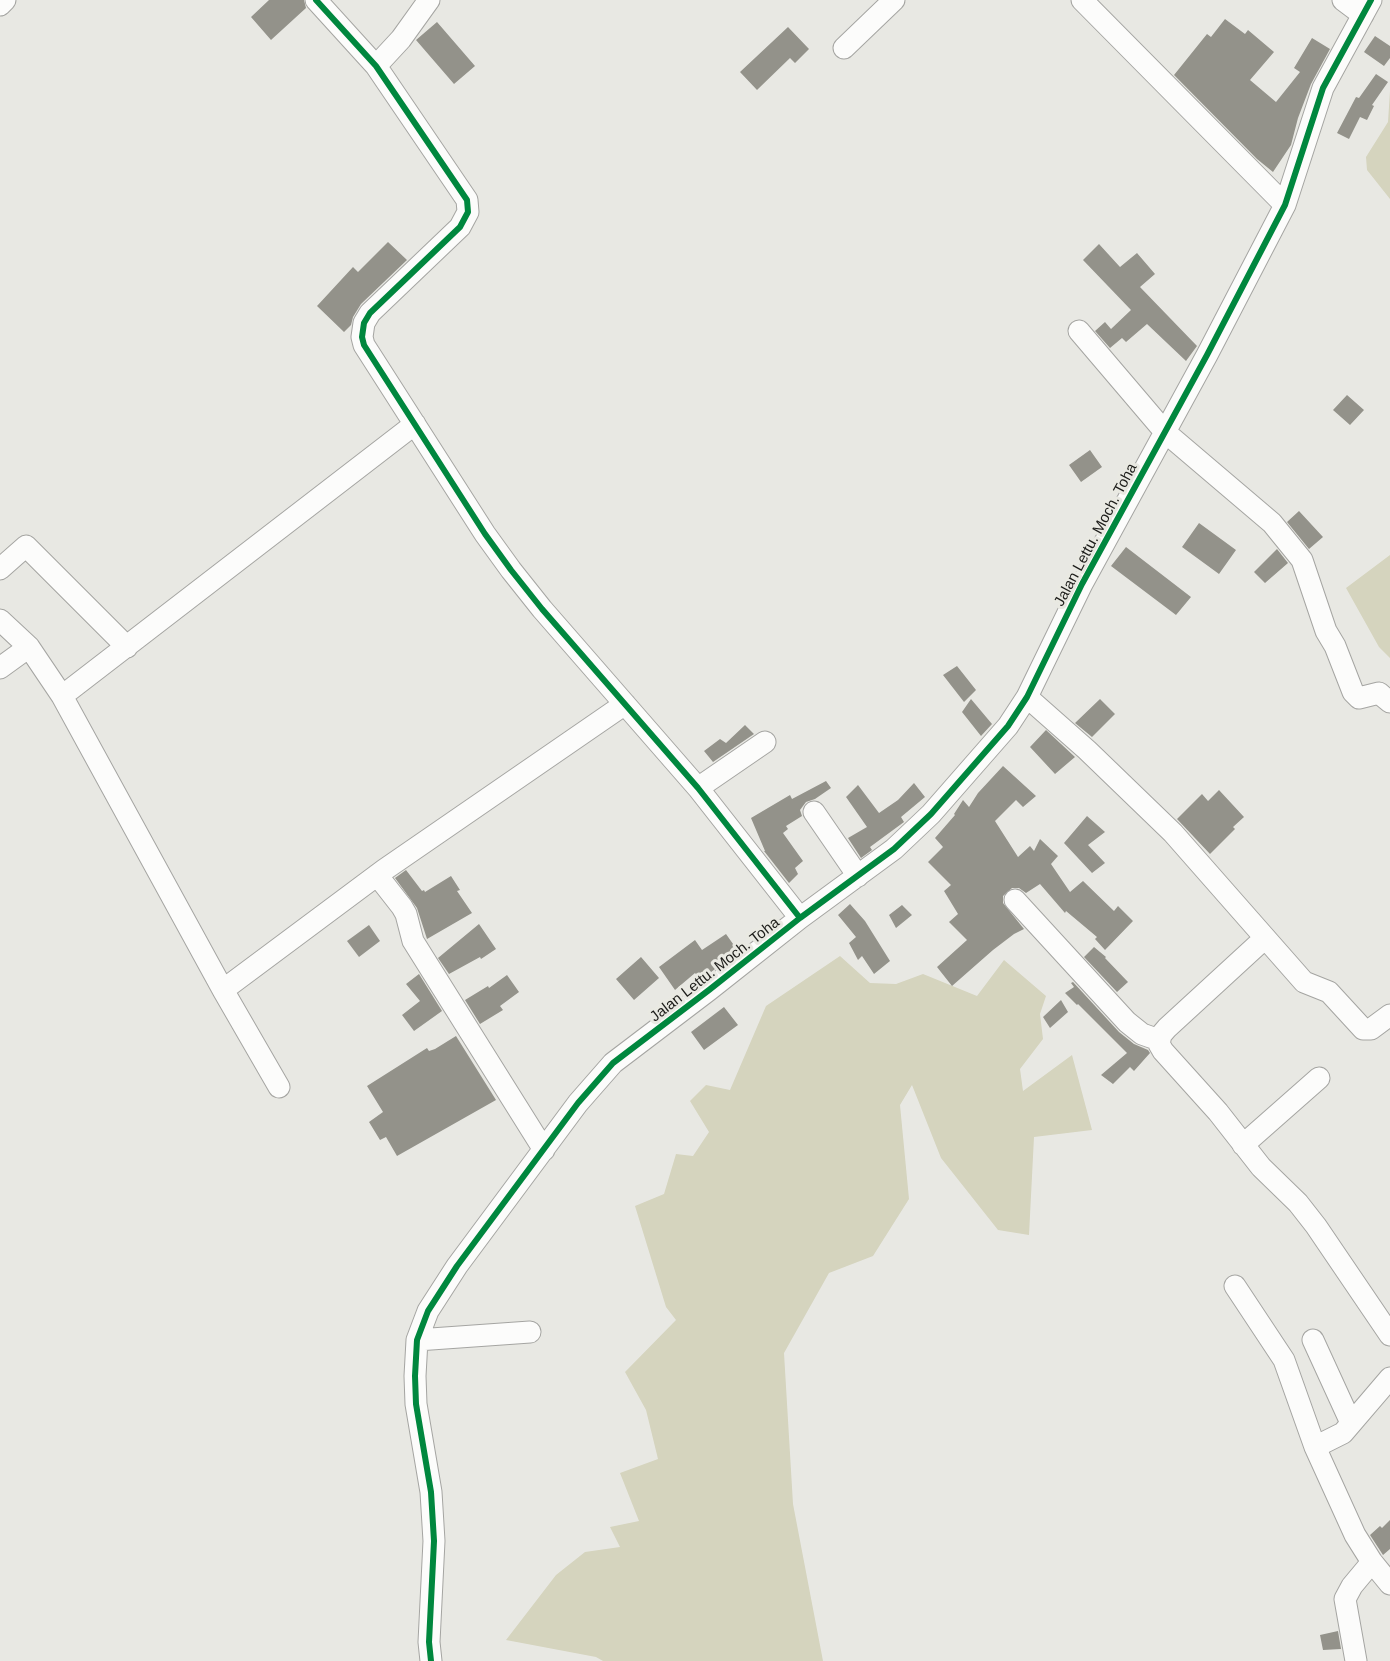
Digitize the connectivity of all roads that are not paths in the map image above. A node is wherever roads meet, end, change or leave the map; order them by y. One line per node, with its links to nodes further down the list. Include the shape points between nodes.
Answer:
1 (5, 0): 7 (street)
2 (316, 0): 10 (street)
3 (429, 0): 10 (street)
4 (894, 0): 9 (street)
5 (1082, 0): 11 (street)
6 (1343, 0): 8 (street)
7 (0, 5)
8 (1367, 8): 11 (street, Jalan Lettu. Moch. Toha, via 1323,88)
9 (844, 48)
10 (376, 66): 13 (street, via 467,200 468,212 460,227 364,323 364,345)
11 (1285, 205): 14 (street, Jalan Lettu. Moch. Toha)
12 (1079, 331): 14 (street)
13 (415, 424): 18 (street); 23 (street, via 511,570)
14 (1165, 432): 21 (street, Jalan Lettu. Moch. Toha, via 1082,584); 22 (street, via 1272,523 1302,560 1326,631 1353,692 1359,698 1379,693)
15 (0, 569): 18 (street, via 26,546)
16 (0, 620): 17 (street)
17 (29, 647): 19 (street); 20 (street)
18 (127, 647): 20 (street)
19 (0, 668)
20 (62, 696): 32 (street)
21 (1027, 698): 28 (street, Jalan Lettu. Moch. Toha, via 1008,726 931,814); 31 (street, via 1173,832)
22 (1390, 702)
23 (625, 704): 25 (street); 27 (street)
24 (765, 742): 25 (street)
25 (698, 788): 30 (street)
26 (814, 812): 28 (street)
27 (377, 875): 32 (street); 38 (street, via 402,907 413,940)
28 (858, 876): 30 (street, Jalan Lettu. Moch. Toha)
29 (1016, 900): 34 (street, via 1127,1022 1142,1034)
30 (800, 918): 38 (street, Jalan Lettu. Moch. Toha, via 613,1063)
31 (1265, 938): 33 (street, via 1304,982 1329,992 1363,1029 1371,1029); 34 (street, via 1167,1028)
32 (223, 990): 36 (street)
33 (1390, 1015)
34 (1159, 1040): 37 (street, via 1163,1051)
35 (1319, 1078): 37 (street)
36 (279, 1087)
37 (1243, 1145): 41 (street, via 1316,1226)
38 (544, 1150): 42 (street, Jalan Lettu. Moch. Toha, via 440,1291)
39 (1235, 1286): 46 (street, via 1284,1360)
40 (530, 1332): 42 (street)
41 (1390, 1335)
42 (417, 1340): 49 (street, Jalan Lettu. Moch. Toha, via 416,1404 431,1492 434,1541)
43 (1313, 1340): 45 (street)
44 (1390, 1378): 45 (street)
45 (1351, 1423): 46 (street, via 1343,1433)
46 (1315, 1447): 47 (street, via 1355,1535)
47 (1372, 1562): 48 (street); 50 (street, via 1345,1599)
48 (1390, 1584)
49 (431, 1661)
50 (1356, 1661)

